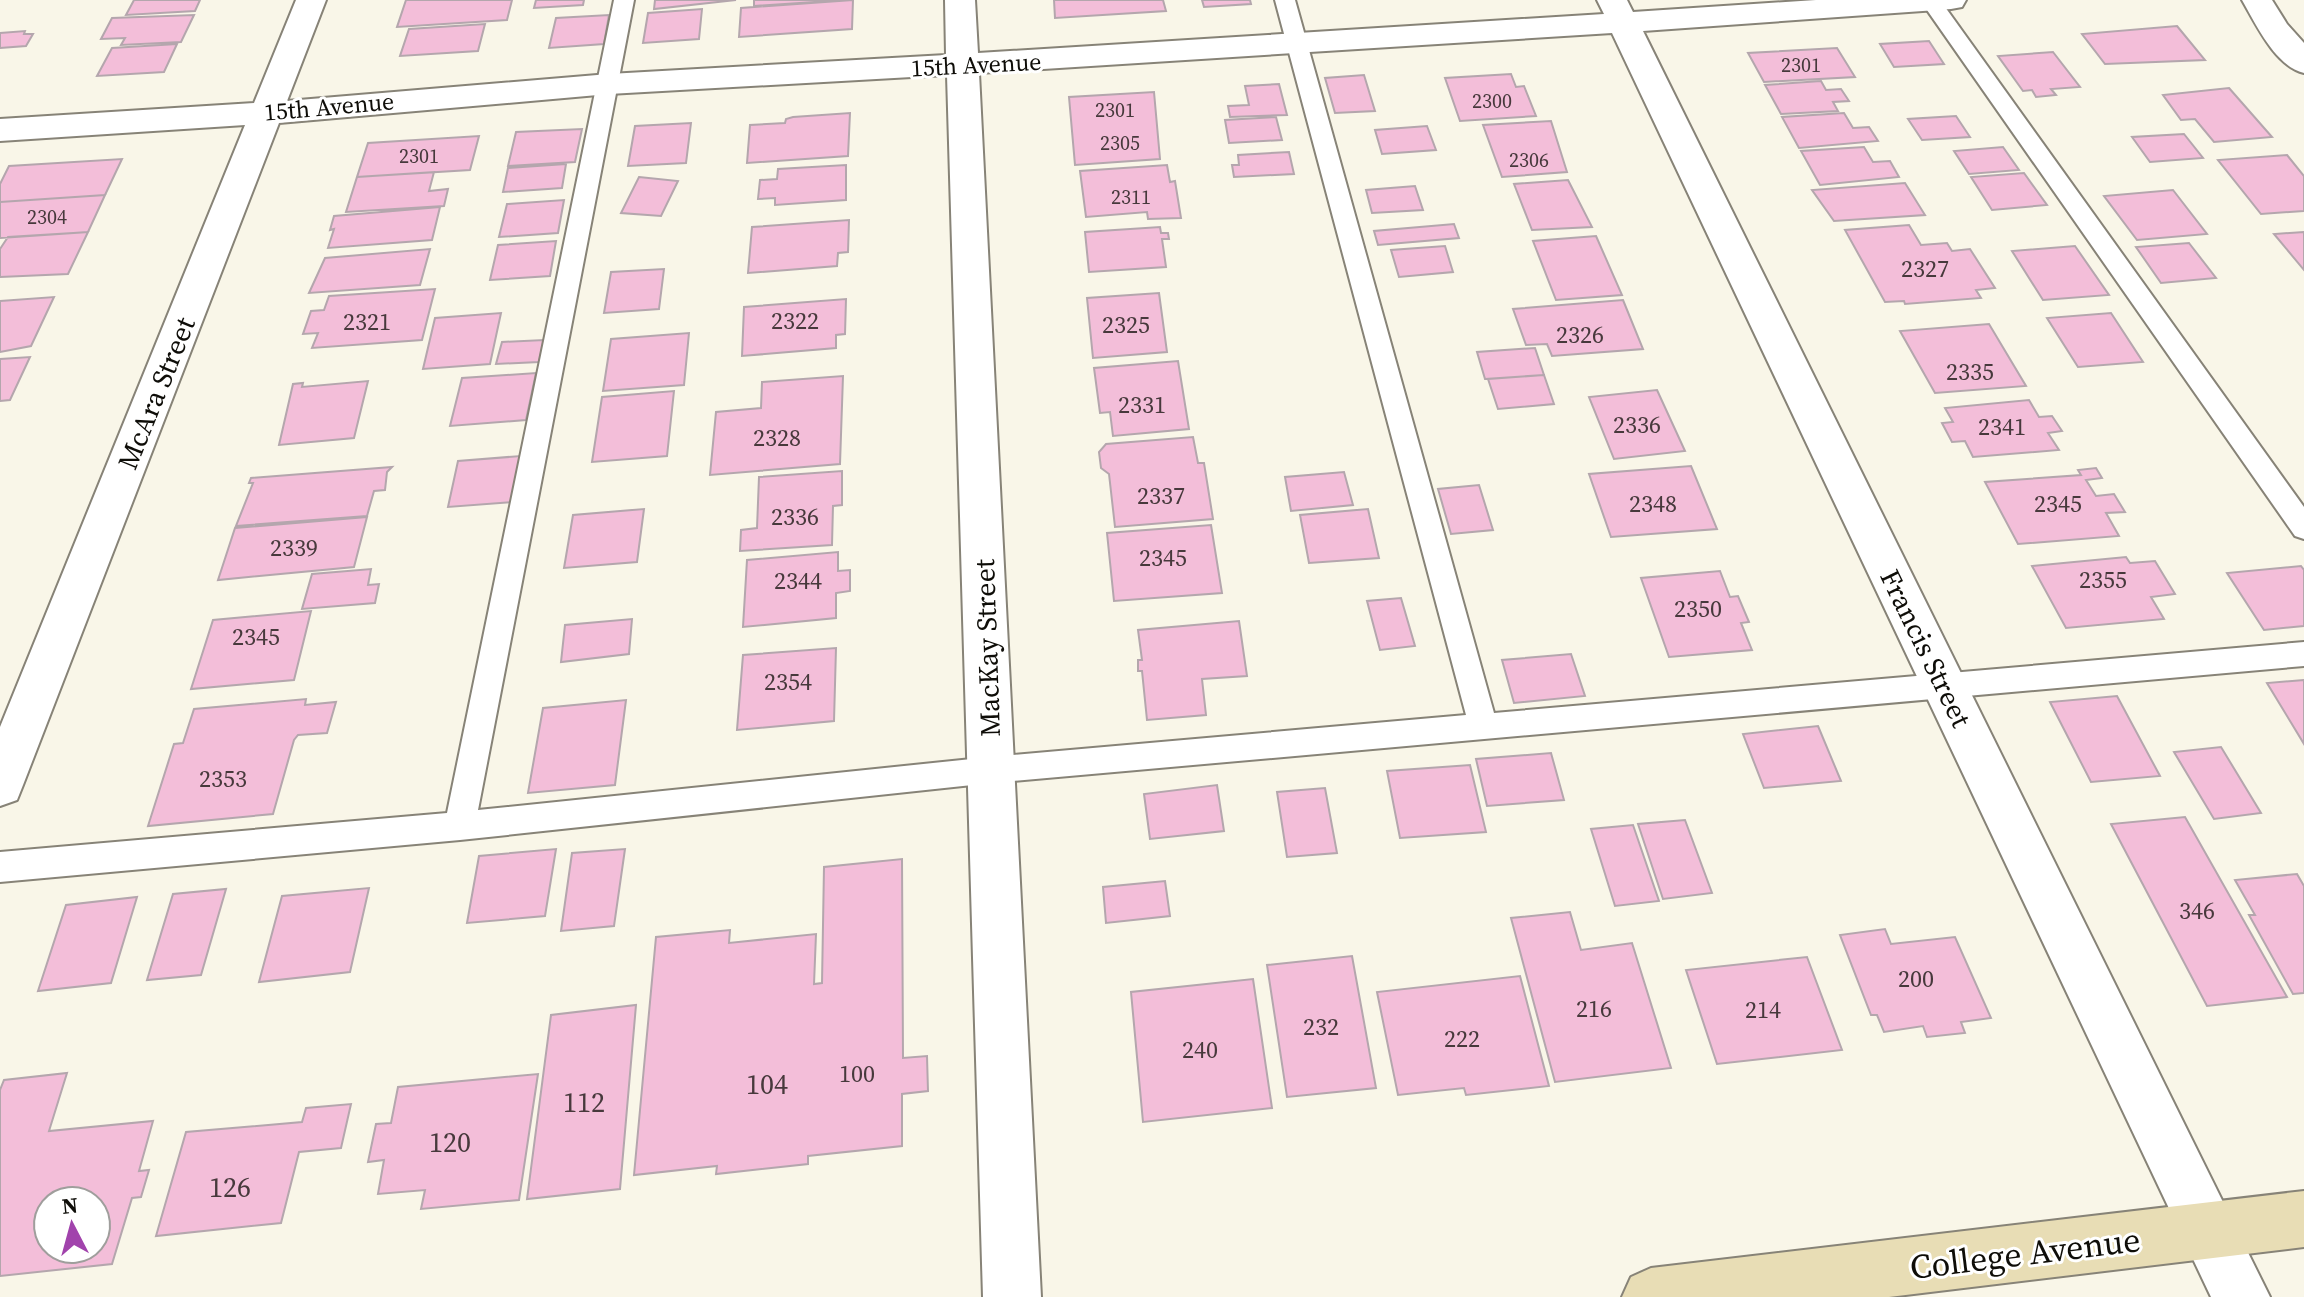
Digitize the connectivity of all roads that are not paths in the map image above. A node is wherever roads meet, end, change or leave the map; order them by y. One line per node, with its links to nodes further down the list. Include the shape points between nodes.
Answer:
1 (311, 0): 12 (street, McAra Street)
2 (624, 0): 11 (lane)
3 (960, 0): 10 (street, MacKay Street)
4 (1285, 0): 8 (lane)
5 (1937, 0): 7 (street, 15th Avenue); 14 (lane)
6 (2257, 0): 9 (street)
7 (1617, 11): 8 (street, 15th Avenue); 16 (street, Francis Street)
8 (1298, 45): 10 (street, 15th Avenue); 17 (lane)
9 (2304, 63)
10 (964, 66): 11 (street, 15th Avenue); 18 (street, MacKay Street)
11 (609, 84): 12 (street, 15th Avenue); 20 (lane)
12 (267, 113): 13 (street, 15th Avenue); 19 (street, McAra Street)
13 (0, 130)
14 (2304, 528)
15 (2304, 654): 16 (lane)
16 (1944, 684): 17 (lane); 23 (street, Francis Street)
17 (1483, 725): 18 (lane)
18 (991, 770): 20 (lane); 24 (street, MacKay Street)
19 (0, 785)
20 (460, 826): 21 (lane)
21 (0, 867)
22 (2304, 1219): 23 (street, College Avenue)
23 (2209, 1231): 25 (street, College Avenue); 26 (street, Francis Street)
24 (1012, 1297)
25 (1651, 1297)
26 (2241, 1297)

